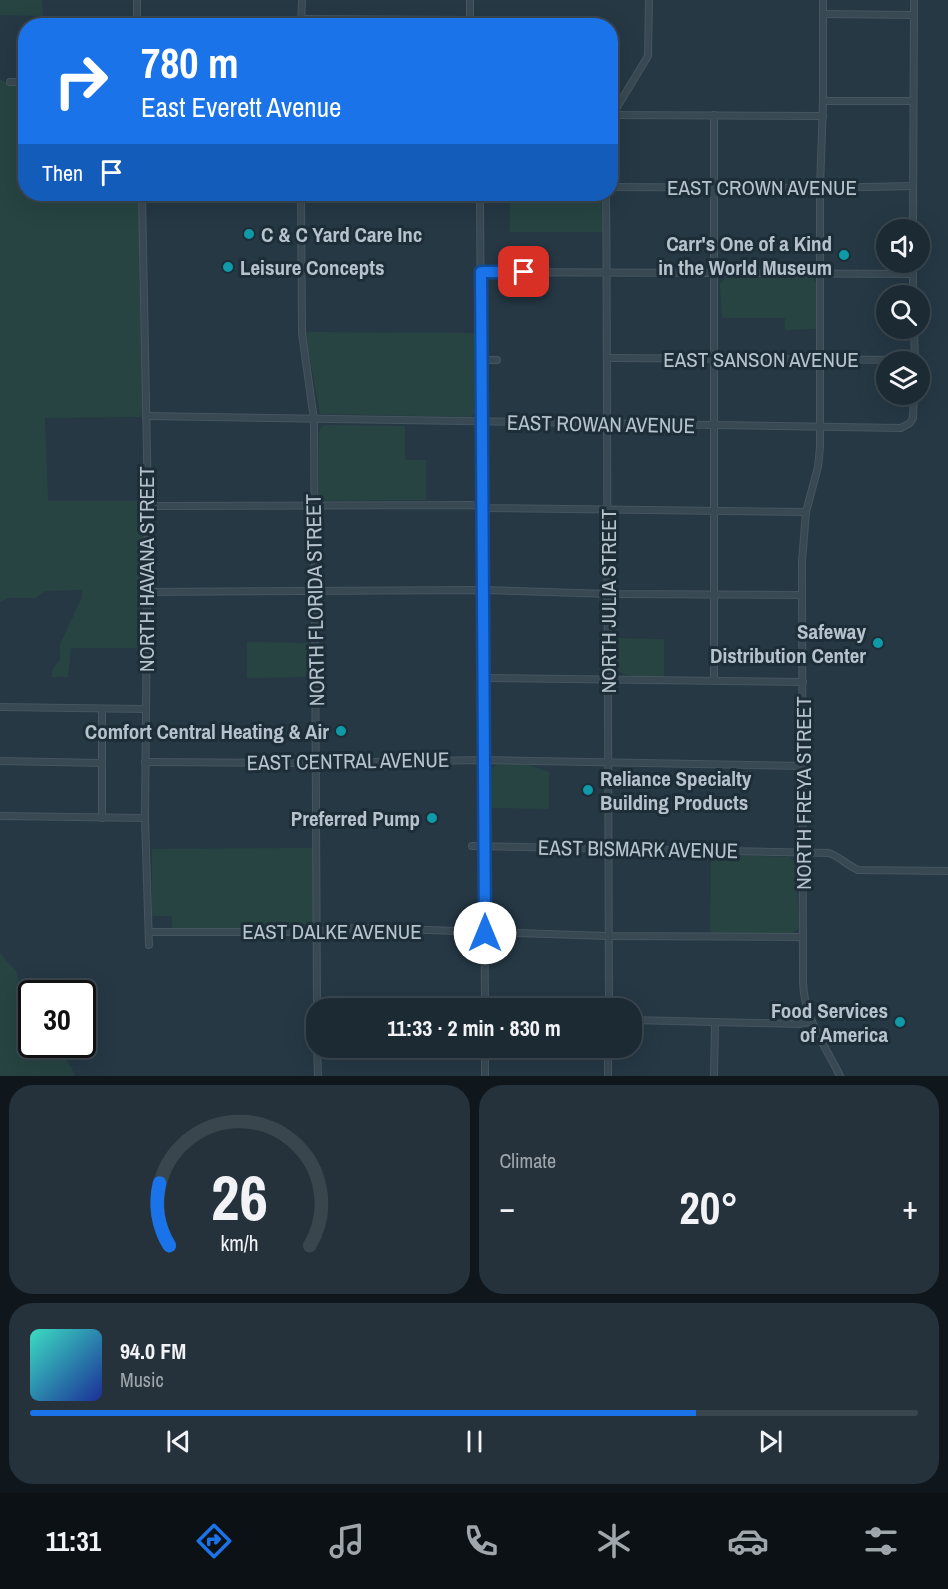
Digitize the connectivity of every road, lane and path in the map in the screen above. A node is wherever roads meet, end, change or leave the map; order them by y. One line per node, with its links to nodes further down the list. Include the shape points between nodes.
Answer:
1 (137, 0): 9 (street)
2 (302, 0): 10 (street)
3 (470, 0): 11 (street)
4 (649, 0): 16 (street, via 648,56)
5 (823, 0): 7 (street, NORTH FREYA STREET)
6 (914, 0): 8 (street)
7 (823, 14): 8 (street); 14 (street, NORTH FREYA STREET)
8 (914, 15): 15 (street)
9 (137, 18)
10 (301, 18)
11 (470, 18)
12 (10, 82): 13 (street)
13 (18, 82)
14 (823, 101): 15 (street); 19 (street, NORTH FREYA STREET)
15 (913, 101): 20 (street)
16 (618, 105)
17 (714, 115): 18 (street); 19 (street); 22 (street)
18 (618, 116)
19 (823, 116): 23 (street, NORTH FREYA STREET)
20 (913, 186): 23 (street, EAST CROWN AVENUE); 28 (street)
21 (618, 187): 22 (street, EAST CROWN AVENUE)
22 (714, 187): 23 (street, EAST CROWN AVENUE); 31 (street)
23 (820, 188): 32 (street, NORTH FREYA STREET)
24 (142, 201): 42 (street, NORTH HAVANA STREET)
25 (301, 201): 43 (street, NORTH FLORIDA STREET, via 302,333)
26 (480, 201): 29 (street)
27 (606, 201): 30 (street, NORTH JULIA STREET)
28 (913, 219)
29 (481, 272): 30 (street); 36 (street)
30 (607, 272): 31 (street); 35 (street, NORTH JULIA STREET)
31 (713, 272): 32 (street); 38 (street)
32 (819, 273): 33 (street); 39 (street, NORTH FREYA STREET)
33 (913, 274): 34 (street)
34 (913, 285)
35 (608, 358): 38 (street, EAST SANSON AVENUE); 45 (street, NORTH JULIA STREET)
36 (482, 360): 37 (street); 44 (street)
37 (496, 360)
38 (713, 360): 39 (street, EAST SANSON AVENUE); 46 (street)
39 (820, 360): 40 (street, EAST SANSON AVENUE); 47 (street, NORTH FREYA STREET)
40 (876, 361)
41 (914, 405): 47 (street, EAST ROWAN AVENUE, via 913,418 901,428)
42 (146, 416): 43 (street, EAST ROWAN AVENUE); 49 (street, NORTH HAVANA STREET)
43 (314, 420): 44 (street, EAST ROWAN AVENUE); 48 (street, NORTH FLORIDA STREET)
44 (481, 422): 45 (street, EAST ROWAN AVENUE); 50 (street)
45 (606, 422): 46 (street, EAST ROWAN AVENUE); 51 (street, NORTH JULIA STREET)
46 (714, 426): 47 (street, EAST ROWAN AVENUE); 52 (street)
47 (820, 427): 53 (street, NORTH FREYA STREET, via 818,467)
48 (314, 505): 49 (street); 50 (street); 55 (street, NORTH FLORIDA STREET)
49 (148, 506): 56 (street, NORTH HAVANA STREET)
50 (483, 508): 51 (street); 54 (street)
51 (608, 509): 52 (street); 57 (street, NORTH JULIA STREET)
52 (714, 510): 53 (street); 58 (street)
53 (806, 512): 59 (street, NORTH FREYA STREET)
54 (483, 590): 55 (street); 57 (street); 60 (street)
55 (315, 591): 56 (street); 72 (street, NORTH FLORIDA STREET)
56 (145, 592): 66 (street, NORTH HAVANA STREET)
57 (609, 594): 58 (street); 61 (street, NORTH JULIA STREET)
58 (714, 594): 59 (street); 62 (street)
59 (802, 596): 63 (street, NORTH FREYA STREET)
60 (483, 678): 61 (street); 67 (street)
61 (608, 680): 62 (street); 70 (street, NORTH JULIA STREET)
62 (714, 681): 63 (street)
63 (803, 682): 73 (street, NORTH FREYA STREET)
64 (0, 707): 65 (street)
65 (102, 709): 66 (street); 71 (street)
66 (145, 709): 69 (street, NORTH HAVANA STREET)
67 (484, 760): 70 (street, EAST CENTRAL AVENUE); 72 (street, EAST CENTRAL AVENUE); 78 (street)
68 (0, 761): 71 (street)
69 (145, 762): 72 (street, EAST CENTRAL AVENUE); 76 (street, NORTH HAVANA STREET)
70 (608, 762): 73 (street, EAST CENTRAL AVENUE); 79 (street, NORTH JULIA STREET)
71 (102, 763): 75 (street)
72 (317, 763): 83 (street, NORTH FLORIDA STREET)
73 (803, 766): 80 (street, NORTH FREYA STREET)
74 (0, 816): 75 (street)
75 (102, 818): 76 (street)
76 (145, 818): 82 (street, NORTH HAVANA STREET)
77 (471, 846): 78 (street, EAST BISMARK AVENUE)
78 (485, 847): 79 (street, EAST BISMARK AVENUE); 84 (street)
79 (609, 848): 80 (street, EAST BISMARK AVENUE); 85 (street, NORTH JULIA STREET)
80 (804, 852): 81 (street, EAST BISMARK AVENUE, via 837,855 858,870); 86 (street, NORTH FREYA STREET)
81 (948, 871)
82 (149, 932): 83 (street, EAST DALKE AVENUE); 87 (street, NORTH HAVANA STREET)
83 (316, 932): 84 (street, EAST DALKE AVENUE, via 367,928); 88 (street, NORTH FLORIDA STREET)
84 (485, 933): 85 (street, EAST DALKE AVENUE); 89 (street)
85 (608, 936): 86 (street, EAST DALKE AVENUE); 90 (street, NORTH JULIA STREET)
86 (803, 937): 93 (street, NORTH FREYA STREET, via 803,995)
87 (149, 945)
88 (317, 998)
89 (485, 998)
90 (609, 998)
91 (642, 1020): 92 (street)
92 (715, 1022): 93 (street); 100 (street)
93 (810, 1022): 101 (street, NORTH FREYA STREET)
94 (317, 1058): 97 (street)
95 (485, 1058): 98 (street)
96 (608, 1058): 99 (street)
97 (318, 1076)
98 (485, 1076)
99 (608, 1076)
100 (714, 1076)
101 (840, 1076)

